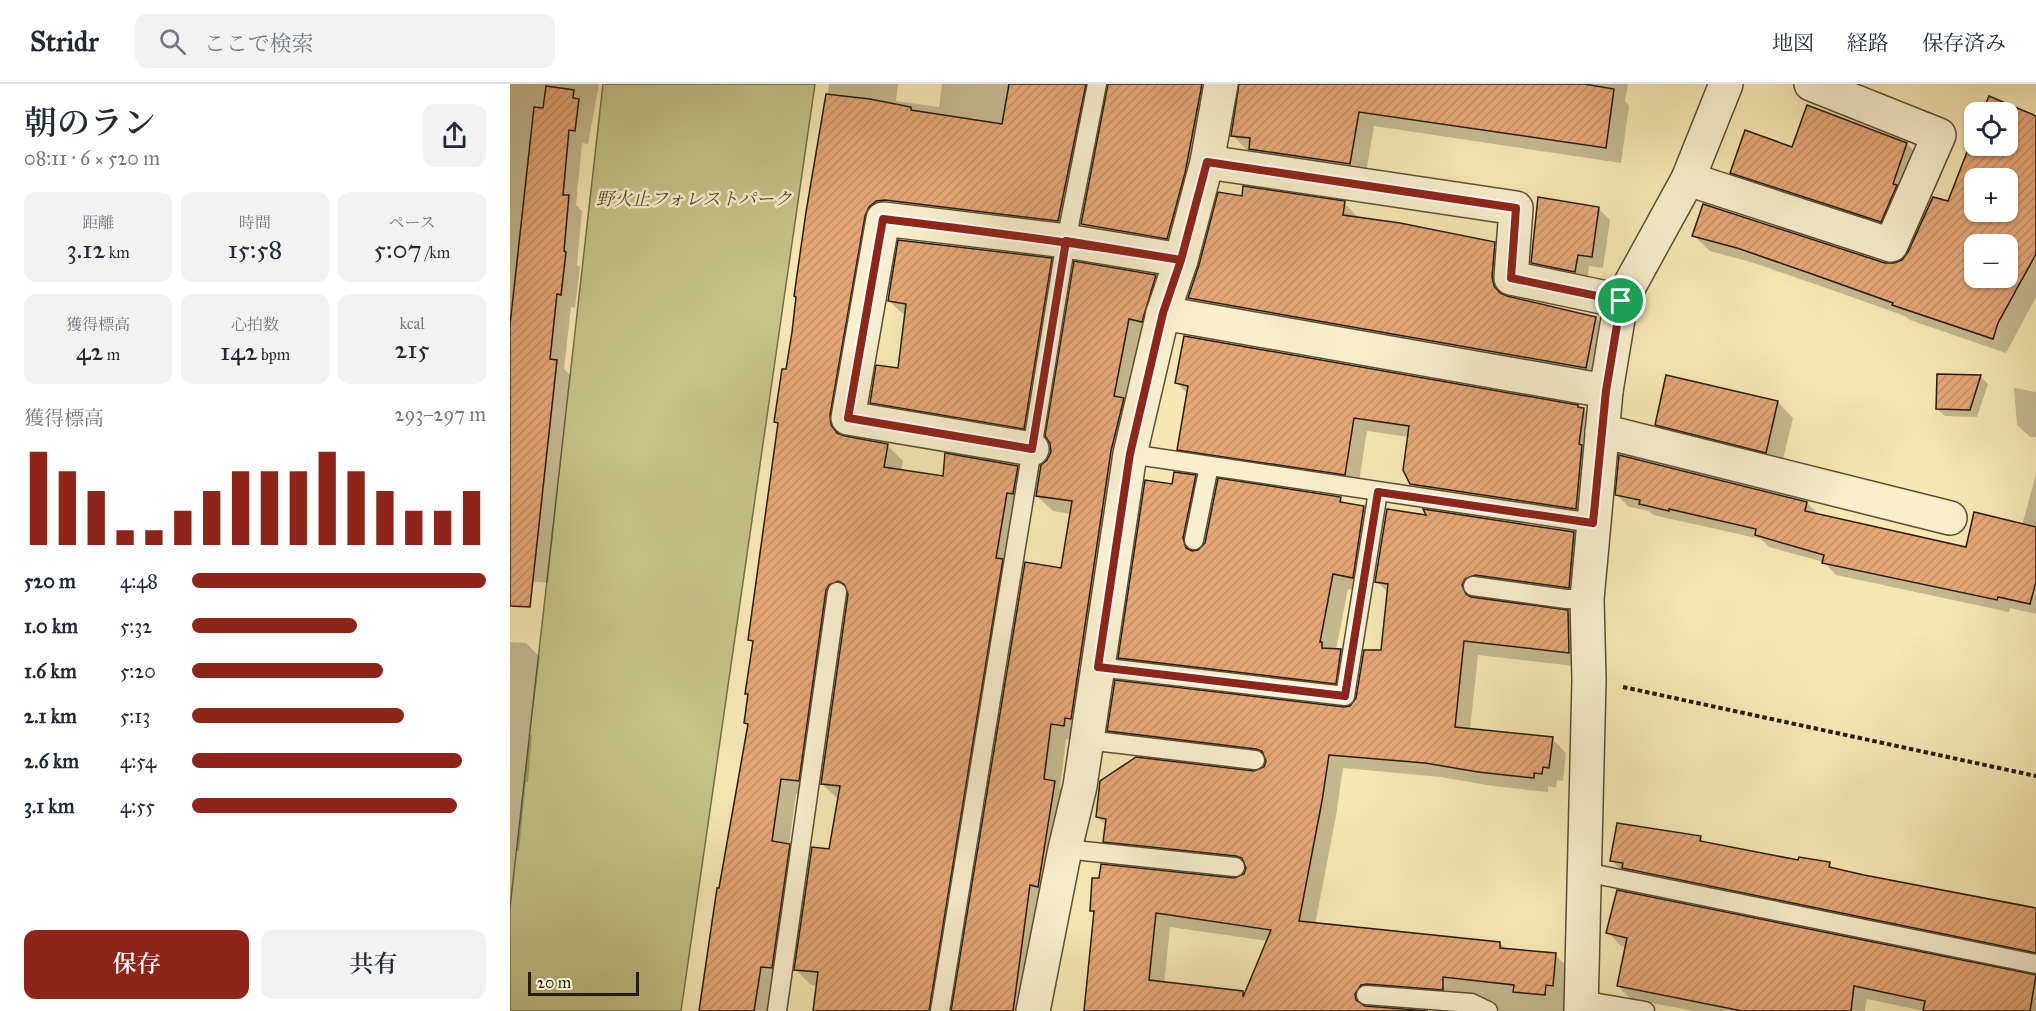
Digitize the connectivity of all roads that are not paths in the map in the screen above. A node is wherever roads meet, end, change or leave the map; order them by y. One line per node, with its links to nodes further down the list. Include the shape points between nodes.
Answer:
1 (1098, 84): 7 (lane)
2 (1221, 84): 5 (street)
3 (1726, 84): 6 (street)
4 (1811, 84): 6 (street, via 1939,135 1891,246)
5 (1207, 162): 8 (street); 9 (street, via 1516,208 1511,278)
6 (1688, 179): 9 (street)
7 (1066, 241): 8 (street); 13 (lane); 13 (street, via 883,219 848,418)
8 (1181, 260): 10 (street)
9 (1621, 301): 11 (street)
10 (1163, 313): 11 (street); 14 (street)
11 (1606, 391): 12 (street)
12 (1602, 431): 17 (street); 18 (street)
13 (1032, 449): 33 (lane)
14 (1130, 454): 15 (lane); 23 (street)
15 (1209, 466): 16 (lane); 19 (lane)
16 (1378, 492): 18 (lane); 23 (lane, via 1345,696)
17 (1950, 518)
18 (1593, 523): 22 (street)
19 (1194, 540)
20 (1473, 586): 22 (lane)
21 (837, 592): 32 (lane)
22 (1587, 599): 28 (street)
23 (1098, 667): 24 (street)
24 (1087, 740): 25 (lane); 26 (street)
25 (1256, 760)
26 (1065, 849): 27 (lane); 34 (street)
27 (1235, 867)
28 (1585, 872): 29 (lane); 31 (street)
29 (2036, 964)
30 (1366, 995): 35 (lane, via 1471,1003)
31 (1581, 1006): 36 (lane)
32 (777, 1011)
33 (940, 1011)
34 (1033, 1011)
35 (1488, 1011)
36 (1645, 1011)

